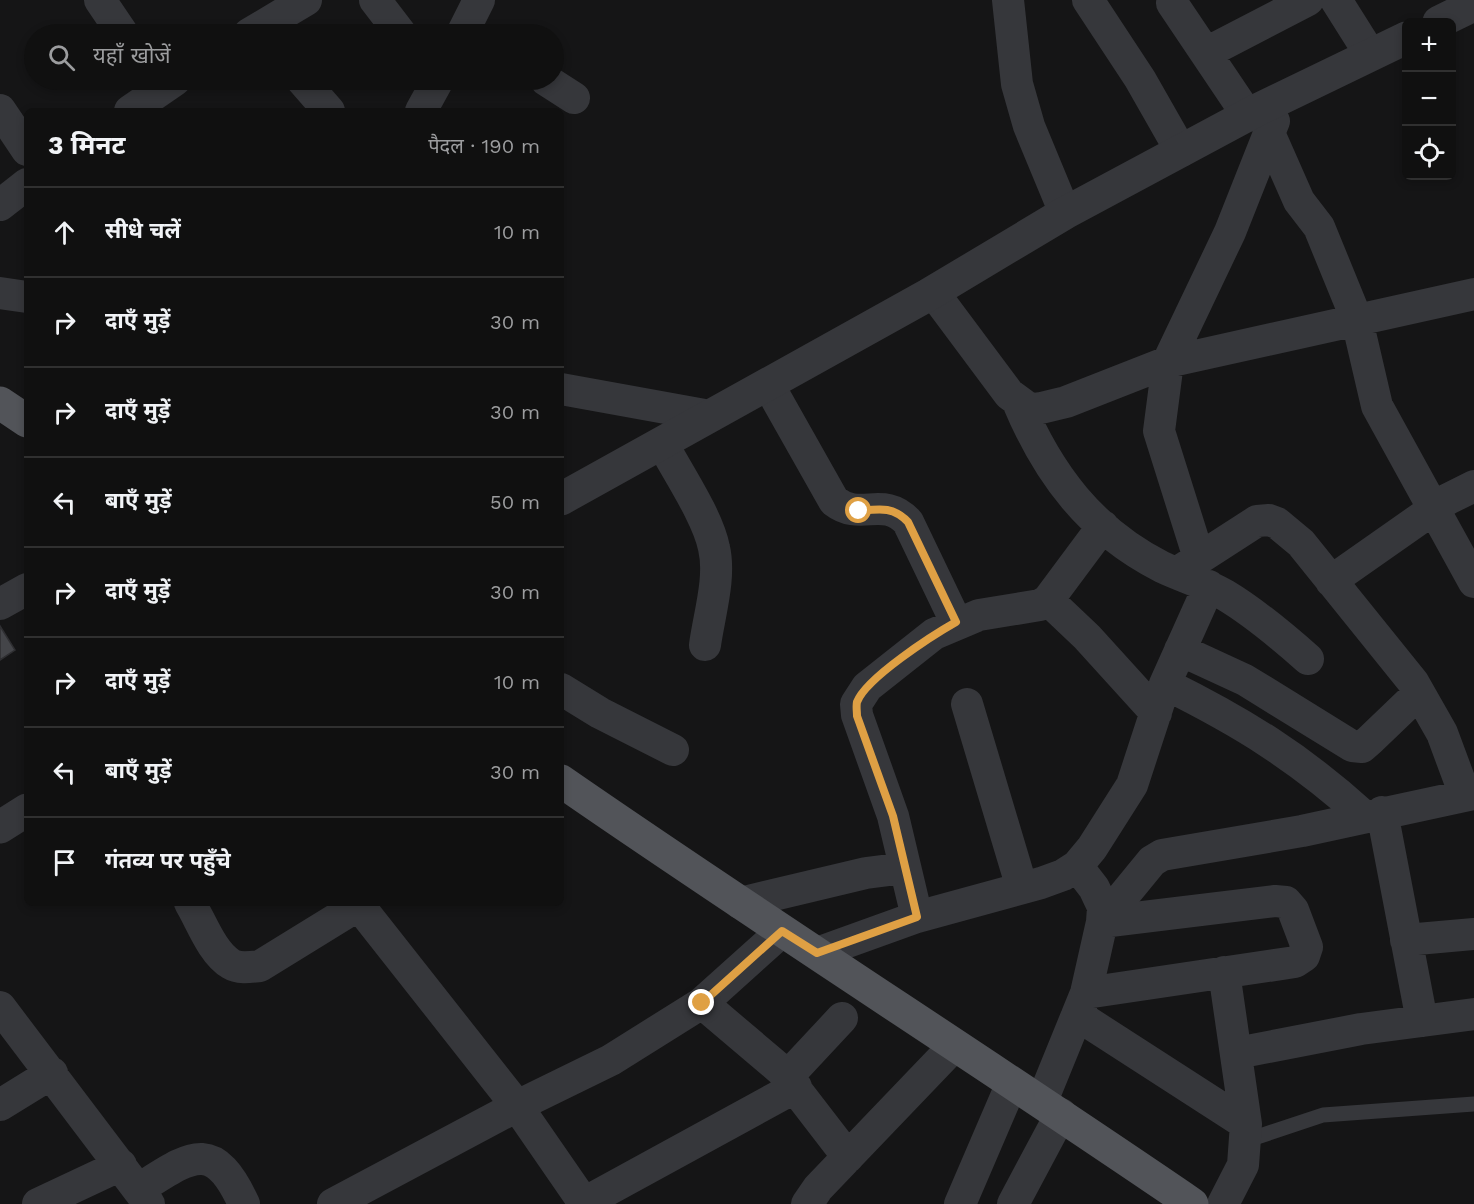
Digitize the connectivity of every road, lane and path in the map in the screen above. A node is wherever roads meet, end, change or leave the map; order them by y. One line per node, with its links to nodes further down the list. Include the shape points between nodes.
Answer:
1 (100, 0): 10 (street)
2 (375, 0): 12 (street)
3 (479, 0): 13 (street)
4 (1008, 0): 29 (street, via 1017,84 1029,126)
5 (1088, 0): 26 (street)
6 (1308, 0): 15 (street)
7 (1336, 0): 16 (street)
8 (299, 2): 11 (street)
9 (1173, 3): 15 (street)
10 (116, 24)
11 (269, 24)
12 (393, 24)
13 (470, 24)
14 (1402, 40): 16 (street)
15 (1206, 54): 24 (street)
16 (1370, 54): 24 (street, via 1282,98)
17 (155, 90): 21 (street)
18 (311, 90): 22 (street)
19 (562, 90): 20 (street)
20 (574, 98)
21 (134, 108)
22 (326, 108)
23 (0, 110): 25 (street)
24 (1258, 125): 26 (street); 34 (street, via 1299,201 1319,227); 35 (street, via 1230,232)
25 (24, 146)
26 (1181, 151): 29 (street)
27 (24, 186): 28 (street)
28 (0, 205)
29 (1065, 213): 30 (street)
30 (933, 292): 36 (street); 38 (street)
31 (0, 293): 33 (street)
32 (1474, 294): 34 (street)
33 (24, 297)
34 (1357, 320): 35 (street); 45 (street, via 1377,405)
35 (1168, 362): 38 (street, via 1048,408 1028,408); 47 (street, via 1158,431)
36 (768, 384): 40 (street); 53 (street, via 834,501 844,510 890,509 908,522)
37 (564, 389): 40 (street)
38 (1018, 402): 46 (street, via 1050,469)
39 (0, 403): 41 (main road)
40 (710, 416): 42 (street)
41 (24, 419)
42 (662, 443): 44 (street); 54 (street, via 710,533 715,550)
43 (1474, 486): 45 (street)
44 (564, 497)
45 (1436, 508): 48 (street); 49 (street)
46 (1103, 526): 47 (street, via 1151,561); 51 (street)
47 (1195, 572): 48 (street, via 1245,528 1269,520 1301,543); 55 (street); 56 (street, via 1258,616)
48 (1331, 581): 58 (street)
49 (1474, 582)
50 (24, 591): 52 (street)
51 (1048, 600): 53 (street, via 1040,605); 59 (street)
52 (0, 604)
53 (956, 622): 68 (street, via 934,634 867,687 856,704 893,816)
54 (705, 645)
55 (1180, 650): 58 (street, via 1245,680 1352,746 1362,747); 59 (street)
56 (1308, 659)
57 (564, 691): 61 (street)
58 (1419, 693): 63 (street)
59 (1161, 698): 65 (street, via 1226,714 1280,747); 67 (street, via 1132,785)
60 (967, 704): 69 (street)
61 (673, 750)
62 (564, 783): 70 (main road)
63 (1469, 794): 65 (street)
64 (24, 812): 66 (street)
65 (1373, 814): 75 (street, via 1302,831 1162,855 1152,861); 78 (street)
66 (0, 827)
67 (1077, 866): 69 (street, via 1063,875); 75 (street, via 1103,907)
68 (905, 868): 70 (street, via 866,873); 74 (street)
69 (1022, 888): 74 (street)
70 (740, 903): 76 (main road)
71 (192, 906): 72 (street, via 218,952 231,964 247,968 260,966)
72 (355, 906)
73 (360, 906): 94 (street)
74 (917, 917): 79 (street)
75 (1102, 922): 80 (street, via 1286,902 1303,933 1307,947 1304,956 1295,962); 82 (street)
76 (782, 931): 79 (main road); 81 (street)
77 (1474, 934): 78 (street)
78 (1406, 940): 86 (street)
79 (817, 953): 87 (main road)
80 (1224, 972): 82 (street); 88 (street)
81 (702, 1003): 90 (street); 94 (street, via 611,1060)
82 (1082, 1004): 95 (street); 96 (street)
83 (0, 1007): 89 (street)
84 (1474, 1014): 86 (street)
85 (842, 1018): 90 (street)
86 (1422, 1021): 88 (street)
87 (956, 1045): 91 (main road); 97 (street)
88 (1237, 1053): 96 (street)
89 (52, 1073): 93 (street); 98 (street)
90 (791, 1082): 97 (street); 103 (street)
91 (1012, 1083): 95 (main road); 105 (street)
92 (1474, 1104): 96 (lane, via 1323,1115)
93 (0, 1105)
94 (517, 1106): 102 (street); 103 (street)
95 (1052, 1108): 106 (street); 107 (main road)
96 (1246, 1132): 108 (street, via 1243,1165)
97 (848, 1156): 104 (street)
98 (121, 1165): 99 (street); 100 (street)
99 (144, 1197): 101 (street, via 181,1163 195,1158 212,1160 226,1171)
100 (49, 1202)
101 (244, 1204)
102 (333, 1204)
103 (583, 1204)
104 (807, 1204)
105 (960, 1204)
106 (1013, 1204)
107 (1192, 1204)
108 (1223, 1204)

